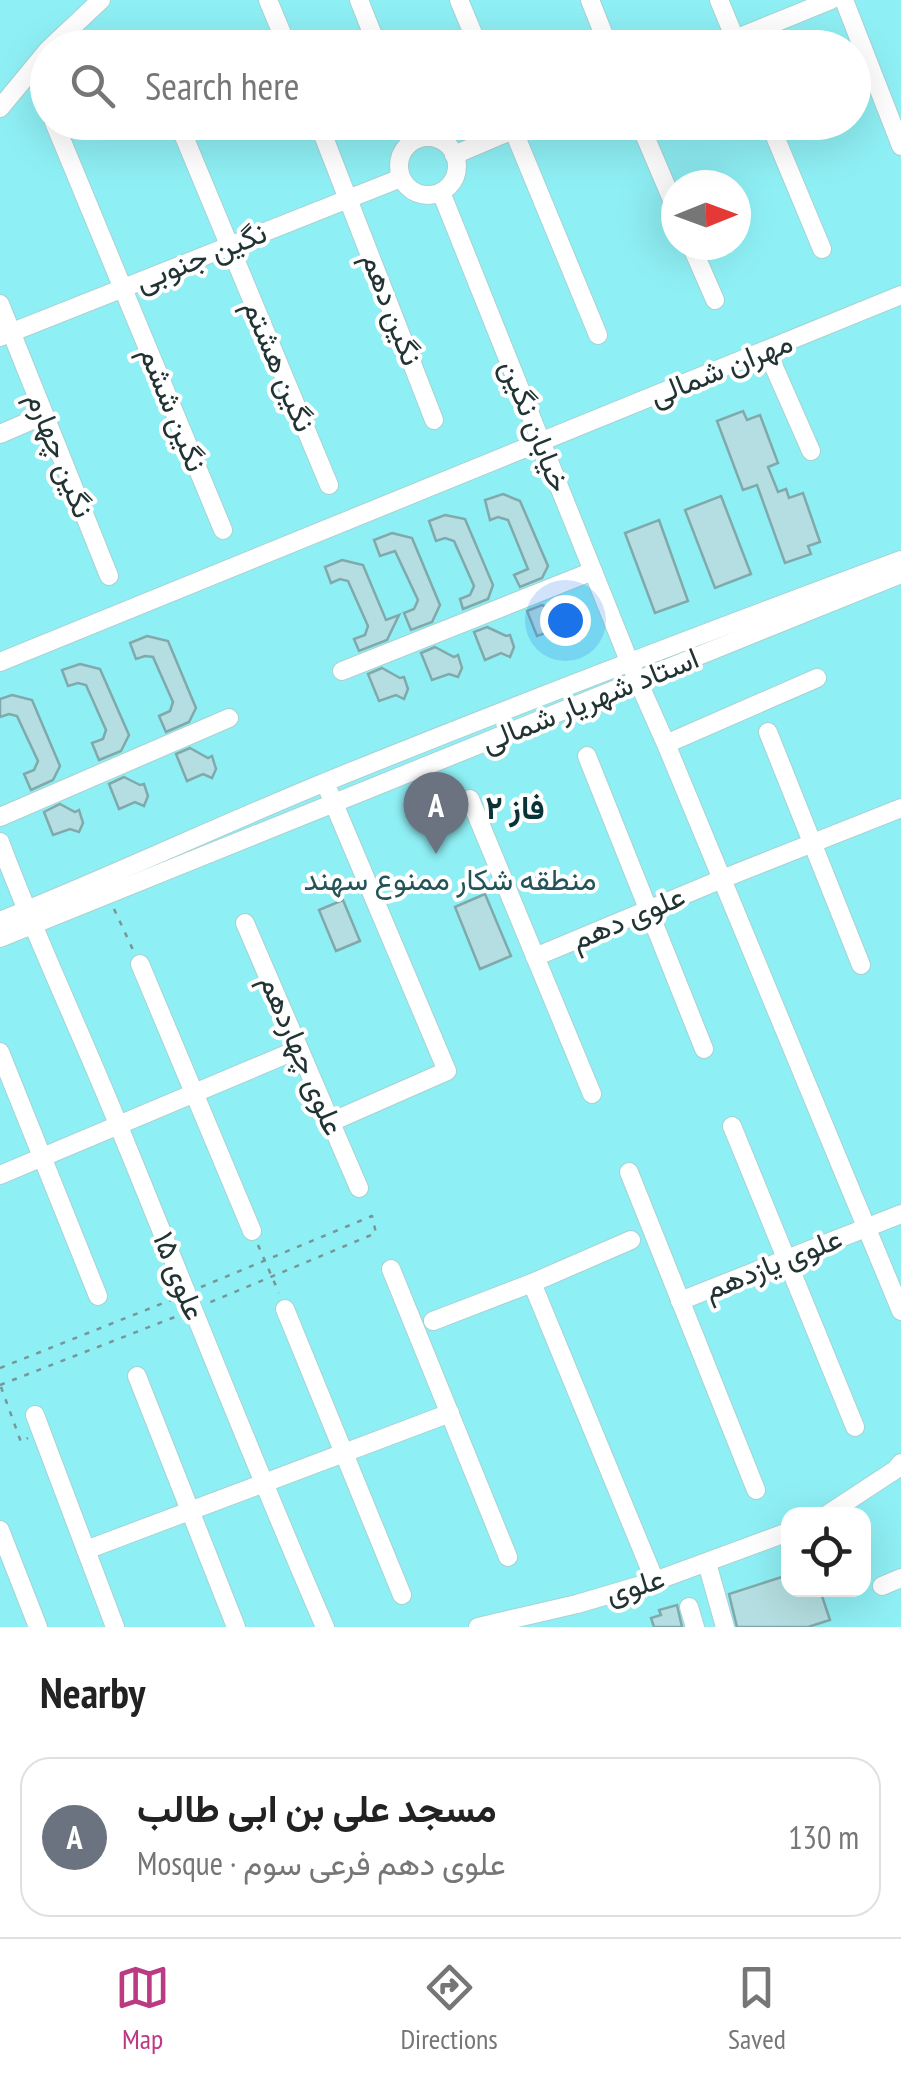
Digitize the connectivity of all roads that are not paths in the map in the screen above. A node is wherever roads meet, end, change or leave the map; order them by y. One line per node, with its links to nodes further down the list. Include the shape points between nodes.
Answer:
1 (102, 0): 9 (street)
2 (268, 0): 10 (street)
3 (359, 0): 11 (street)
4 (460, 0): 12 (street)
5 (590, 0): 13 (street)
6 (719, 0): 14 (street)
7 (831, 0): 15 (street)
8 (844, 0): 16 (street)
9 (70, 30)
10 (280, 30)
11 (371, 30)
12 (472, 30)
13 (601, 30)
14 (731, 30)
15 (765, 30)
16 (856, 30)
17 (871, 69): 29 (street)
18 (30, 72): 19 (street)
19 (0, 108)
20 (61, 140): 38 (street, نگین ششم)
21 (185, 140): 35 (street, نگین هشتم)
22 (325, 140): 34 (street, نگین دهم)
23 (408, 140): 32 (street)
24 (438, 140): 30 (street)
25 (484, 140): 30 (street)
26 (518, 140): 43 (street)
27 (647, 140): 31 (street)
28 (777, 140): 36 (street)
29 (901, 146)
30 (454, 155): 33 (street, via 456,172)
31 (661, 174)
32 (402, 178): 33 (street, via 418,193); 34 (street, نگین جنوبی)
33 (441, 192): 48 (street, خیابان نگین)
34 (349, 198): 35 (street, نگین جنوبی); 46 (street, نگین دهم)
35 (229, 246): 38 (street, نگین جنوبی); 50 (street, نگین هشتم)
36 (822, 248)
37 (698, 260): 40 (street)
38 (123, 288): 42 (street, نگین جنوبی); 51 (street, نگین ششم)
39 (901, 295): 44 (street, مهران شمالی)
40 (715, 300)
41 (0, 304): 42 (street, نگین چهارم)
42 (6, 335): 45 (street, نگین چهارم)
43 (598, 335)
44 (767, 351): 48 (street, مهران شمالی); 49 (street)
45 (44, 416): 47 (street); 55 (street, نگین چهارم)
46 (434, 420)
47 (0, 434)
48 (541, 442): 53 (street, خیابان نگین); 57 (street, مهران شمالی)
49 (811, 451)
50 (328, 485)
51 (223, 530)
52 (901, 560): 56 (street, استاد شهریار شمالی)
53 (593, 571): 56 (street, خیابان نگین); 58 (street)
54 (901, 574): 60 (street, استاد شهریار شمالی)
55 (108, 576)
56 (629, 661): 60 (street, خیابان نگین); 65 (street, استاد شهریار شمالی)
57 (0, 662)
58 (342, 671)
59 (817, 678): 63 (street)
60 (638, 682): 63 (street, خیابان نگین); 67 (street, استاد شهریار شمالی)
61 (229, 718): 69 (street)
62 (768, 732): 71 (street)
63 (666, 744): 73 (street, خیابان نگین)
64 (586, 756): 74 (street)
65 (325, 782): 67 (street); 75 (street, استاد شهریار شمالی)
66 (470, 799): 79 (street)
67 (332, 802): 75 (street, استاد شهریار شمالی); 87 (street, via 447,1071)
68 (901, 808): 71 (street, علوی دهم)
69 (0, 817)
70 (0, 842): 72 (street, علوی ۱۵)
71 (812, 843): 73 (street, علوی دهم); 81 (street)
72 (5, 871): 75 (street, علوی ۱۵)
73 (722, 878): 74 (street, علوی دهم); 95 (street, خیابان نگین)
74 (647, 910): 79 (street, علوی دهم); 83 (street)
75 (31, 918): 76 (street, استاد شهریار شمالی); 78 (street, استاد شهریار شمالی); 88 (street, علوی ۱۵)
76 (0, 921)
77 (246, 923): 82 (street, علوی چهاردهم)
78 (0, 938)
79 (535, 957): 86 (street)
80 (140, 964): 85 (street)
81 (861, 965)
82 (299, 1049): 85 (street); 87 (street, علوی چهاردهم)
83 (704, 1049)
84 (0, 1052): 90 (street)
85 (194, 1093): 88 (street); 96 (street)
86 (592, 1094)
87 (331, 1122): 93 (street, علوی چهاردهم)
88 (118, 1124): 90 (street); 112 (street, علوی ۱۵)
89 (732, 1126): 98 (street)
90 (41, 1158): 92 (street); 101 (street)
91 (629, 1172): 102 (street)
92 (0, 1175)
93 (359, 1188)
94 (901, 1214): 95 (street, علوی یازدهم)
95 (865, 1228): 98 (street, علوی یازدهم); 104 (street, خیابان نگین)
96 (252, 1231)
97 (631, 1240): 100 (street)
98 (786, 1260): 102 (street, علوی یازدهم); 109 (street)
99 (391, 1269): 107 (street)
100 (532, 1283): 105 (street); 122 (street)
101 (98, 1296)
102 (680, 1301): 113 (street)
103 (285, 1308): 110 (street)
104 (901, 1311)
105 (433, 1322)
106 (138, 1376): 115 (street)
107 (450, 1413): 110 (street); 119 (street)
108 (38, 1423): 118 (street)
109 (856, 1428)
110 (343, 1454): 112 (street); 124 (street)
111 (901, 1463): 114 (street)
112 (262, 1484): 115 (street); 130 (street, علوی ۱۵)
113 (756, 1490)
114 (839, 1507)
115 (191, 1511): 118 (street); 129 (street)
116 (0, 1530): 127 (street)
117 (781, 1535): 120 (street, علوی)
118 (86, 1550): 128 (street)
119 (508, 1557)
120 (707, 1563): 122 (street, علوی); 133 (street)
121 (901, 1578): 123 (street)
122 (655, 1581): 126 (street, علوی)
123 (882, 1586)
124 (402, 1595)
125 (689, 1607): 132 (street)
126 (555, 1618): 131 (street, علوی)
127 (38, 1627)
128 (115, 1627)
129 (236, 1627)
130 (325, 1627)
131 (478, 1627)
132 (695, 1627)
133 (726, 1627)

